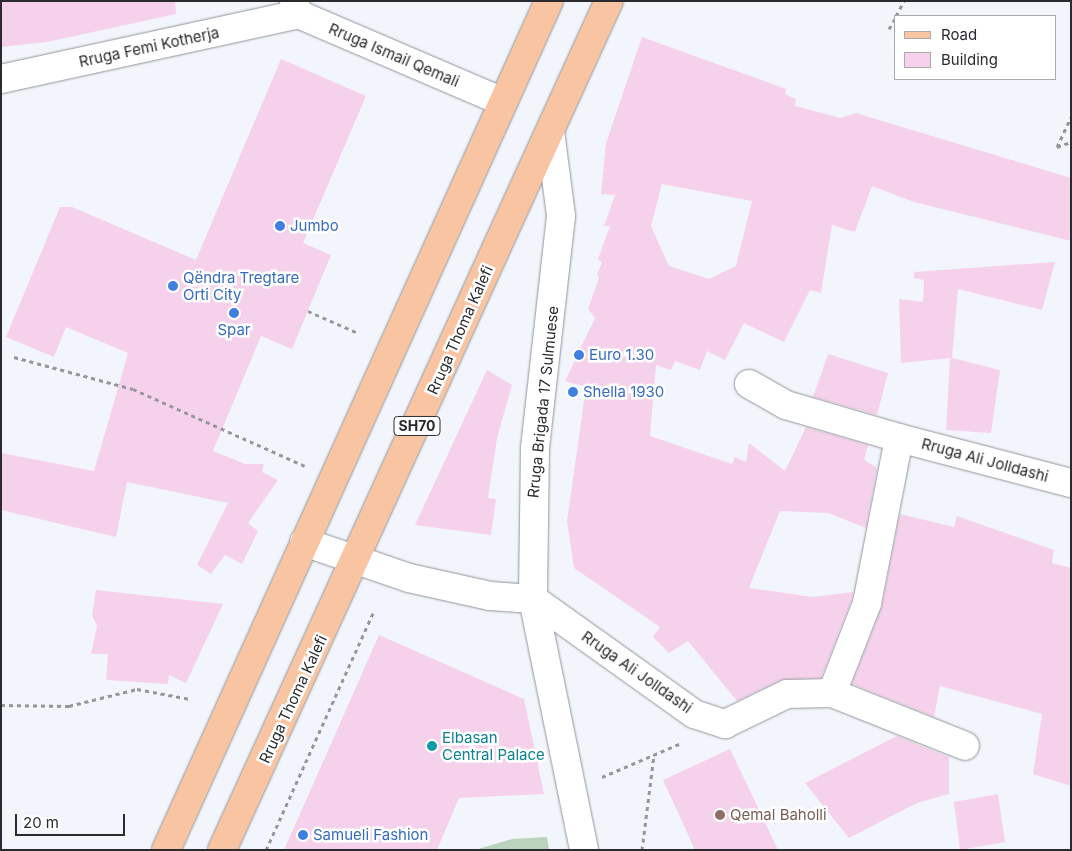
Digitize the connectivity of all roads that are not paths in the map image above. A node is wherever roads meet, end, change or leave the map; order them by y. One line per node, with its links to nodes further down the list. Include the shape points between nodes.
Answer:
1 (549, 1): 5 (main road)
2 (609, 1): 6 (main road, Rruga Thoma Kalefi / SH70)
3 (296, 8): 4 (street, Rruga Femi Kotherja); 5 (street, Rruga Ismail Qemali)
4 (1, 79)
5 (502, 102): 10 (main road)
6 (550, 131): 11 (main road, Rruga Thoma Kalefi / SH70); 12 (street, Rruga Brigada 17 Sulmuese, via 561,216 535,449)
7 (750, 384): 8 (street, Rruga Ali Jolldashi, via 786,405)
8 (900, 438): 9 (street, Rruga Ali Jolldashi); 13 (street, Rruga Ali Jolldashi, via 867,603)
9 (1071, 483)
10 (304, 542): 11 (street); 15 (main road)
11 (357, 560): 12 (street, via 450,588); 16 (main road, Rruga Thoma Kalefi / SH70)
12 (533, 598): 13 (street, Rruga Ali Jolldashi, via 694,714 725,724 787,694); 17 (street, Rruga Brigada 17 Sulmuese)
13 (832, 692): 14 (street)
14 (965, 746)
15 (166, 850)
16 (222, 850)
17 (584, 850)

